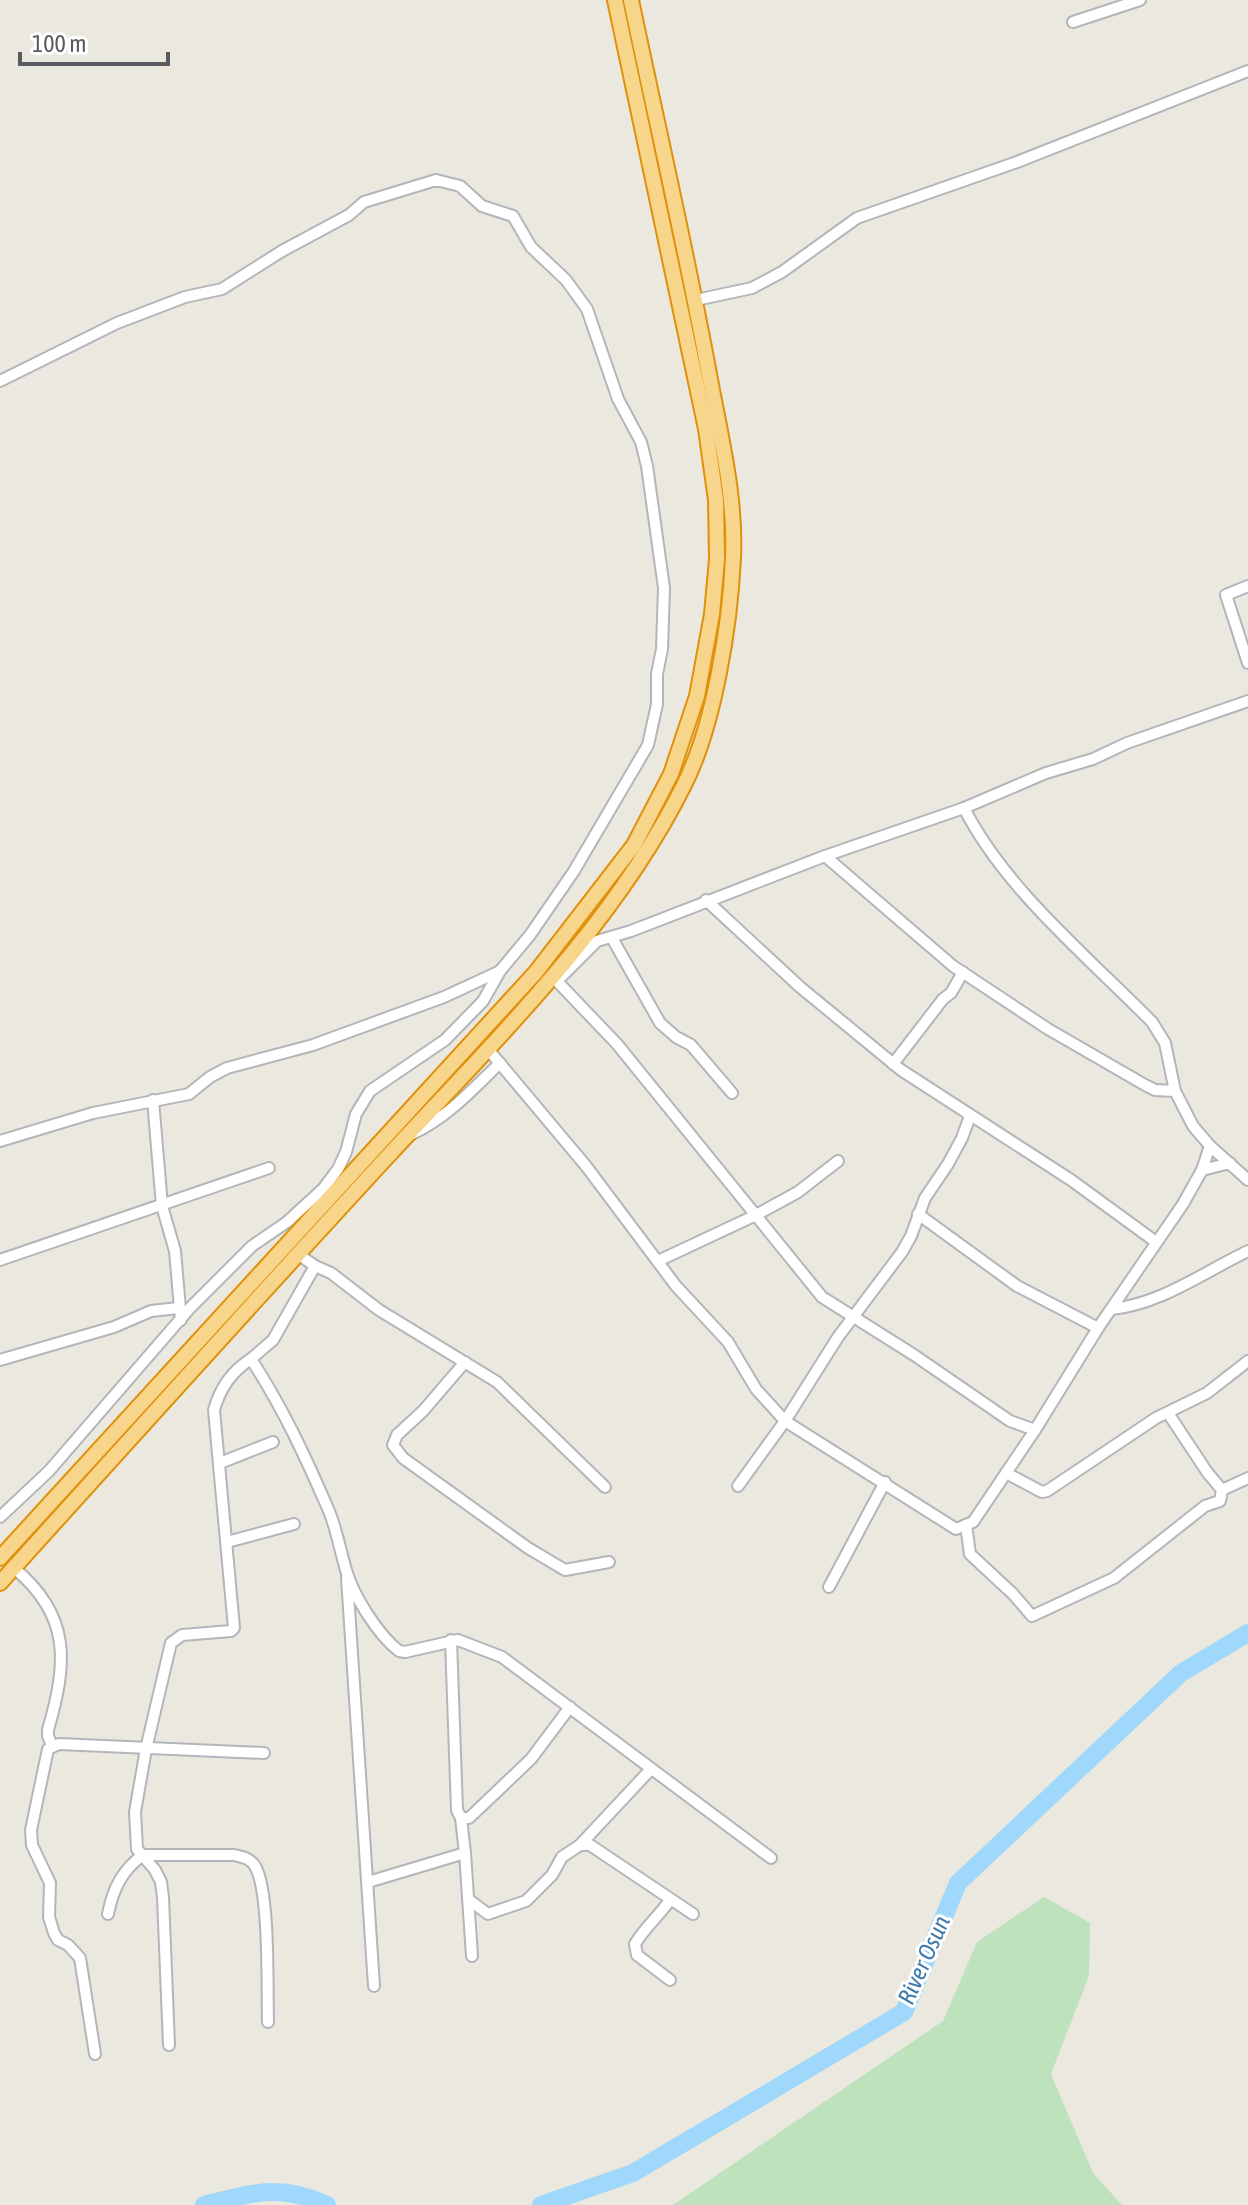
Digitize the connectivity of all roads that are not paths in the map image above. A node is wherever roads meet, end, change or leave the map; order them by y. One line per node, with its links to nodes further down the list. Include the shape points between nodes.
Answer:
1 (615, 0): 38 (highway, via 706,429 716,500 714,600 697,696 671,774 634,845 536,972)
2 (631, 0): 6 (highway)
3 (1140, 0): 4 (street)
4 (1073, 22)
5 (1248, 71): 6 (street, via 857,218 752,288)
6 (696, 300): 17 (highway, via 731,495 728,614 713,701 687,781 648,851)
7 (0, 381): 15 (street, via 117,323 222,289 364,202 436,180 460,186 482,206 513,216 531,247 587,309 618,399 641,442 657,526 664,616 648,745 574,871)
8 (1248, 586): 9 (street, via 1226,595)
9 (1248, 663)
10 (1248, 701): 11 (street)
11 (964, 808): 12 (street); 21 (street, via 977,834 1017,885 1152,1022 1165,1043)
12 (825, 856): 13 (street); 16 (street)
13 (706, 900): 14 (street); 20 (street)
14 (612, 938): 17 (street, via 597,941); 22 (street, via 660,1023 691,1045)
15 (500, 971): 23 (street, via 313,1045 227,1068 189,1094); 36 (street, via 483,1001 445,1040 370,1091 356,1114 338,1169 323,1189)
16 (963, 972): 20 (street); 21 (street, via 1145,1085)
17 (555, 978): 18 (highway); 35 (street, via 617,1044)
18 (487, 1048): 19 (street); 25 (highway)
19 (500, 1063): 25 (street, via 430,1126); 42 (street)
20 (893, 1064): 24 (street)
21 (1175, 1091): 27 (street)
22 (732, 1093)
23 (153, 1100): 26 (street); 33 (street)
24 (970, 1116): 34 (street); 37 (street)
25 (405, 1138): 40 (highway)
26 (0, 1141)
27 (1210, 1146): 29 (street); 31 (street)
28 (838, 1161): 35 (street)
29 (1230, 1163): 31 (street); 32 (street)
30 (269, 1168): 33 (street)
31 (1202, 1170): 37 (street)
32 (1248, 1180)
33 (162, 1206): 41 (street); 44 (street, via 175,1251)
34 (918, 1214): 46 (street, via 902,1252); 48 (street, via 1017,1286)
35 (756, 1215): 42 (street); 46 (street, via 822,1297)
36 (270, 1234): 38 (street); 47 (street)
37 (1156, 1242): 45 (street)
38 (286, 1244): 68 (highway)
39 (1248, 1251): 45 (street, via 1181,1287)
40 (298, 1254): 43 (street); 70 (highway)
41 (0, 1260)
42 (658, 1261): 54 (street, via 728,1342 756,1389)
43 (315, 1266): 49 (street, via 273,1340); 52 (street)
44 (178, 1308): 47 (street); 50 (street, via 151,1311)
45 (1112, 1309): 48 (street)
46 (854, 1317): 54 (street); 55 (street, via 1010,1421)
47 (181, 1320): 64 (street, via 49,1471)
48 (1098, 1328): 55 (street)
49 (251, 1359): 57 (street, via 232,1375 214,1410); 71 (street, via 299,1443 341,1543)
50 (0, 1360)
51 (1248, 1361): 53 (street, via 1207,1393)
52 (465, 1362): 62 (street, via 497,1382); 69 (street, via 393,1445 403,1458 565,1570)
53 (1168, 1413): 58 (street, via 1047,1491); 63 (street)
54 (785, 1421): 60 (street); 61 (street)
55 (1035, 1430): 58 (street)
56 (273, 1442): 57 (street)
57 (220, 1463): 67 (street)
58 (1006, 1473): 66 (street)
59 (1248, 1478): 63 (street)
60 (885, 1482): 66 (street, via 956,1529); 73 (street)
61 (738, 1486)
62 (605, 1487)
63 (1222, 1490): 66 (street, via 1220,1501 1205,1506 1114,1578 1032,1616 970,1554)
64 (0, 1517)
65 (294, 1524): 67 (street)
66 (966, 1525)
67 (227, 1542): 79 (street, via 234,1628 182,1635 171,1643)
68 (0, 1558)
69 (609, 1562)
70 (14, 1568): 72 (highway); 78 (street, via 40,1595 59,1629 62,1664 48,1730)
71 (346, 1572): 74 (street); 75 (street)
72 (0, 1583)
73 (829, 1587)
74 (365, 1610): 75 (street); 76 (street, via 399,1651)
75 (349, 1612): 87 (street)
76 (451, 1640): 77 (street, via 502,1657); 82 (street)
77 (570, 1707): 81 (street); 82 (street, via 531,1759 469,1818)
78 (52, 1745): 79 (street); 97 (street, via 32,1845 50,1883 54,1933 80,1958)
79 (146, 1749): 80 (street); 85 (street, via 135,1812 135,1842)
80 (264, 1753)
81 (651, 1769): 83 (street); 86 (street)
82 (461, 1818): 84 (street)
83 (580, 1845): 88 (street, via 562,1857 526,1901 488,1914); 89 (street, via 590,1845)
84 (465, 1853): 87 (street); 88 (street)
85 (143, 1855): 90 (street, via 115,1887); 95 (street, via 234,1855 253,1863 266,1921); 96 (street, via 161,1882)
86 (771, 1858)
87 (368, 1882): 94 (street)
88 (468, 1899): 92 (street)
89 (670, 1900): 91 (street); 93 (street, via 635,1944 637,1955)
90 (108, 1914)
91 (693, 1914)
92 (472, 1956)
93 (670, 1980)
94 (374, 1986)
95 (268, 2022)
96 (169, 2045)
97 (95, 2054)

